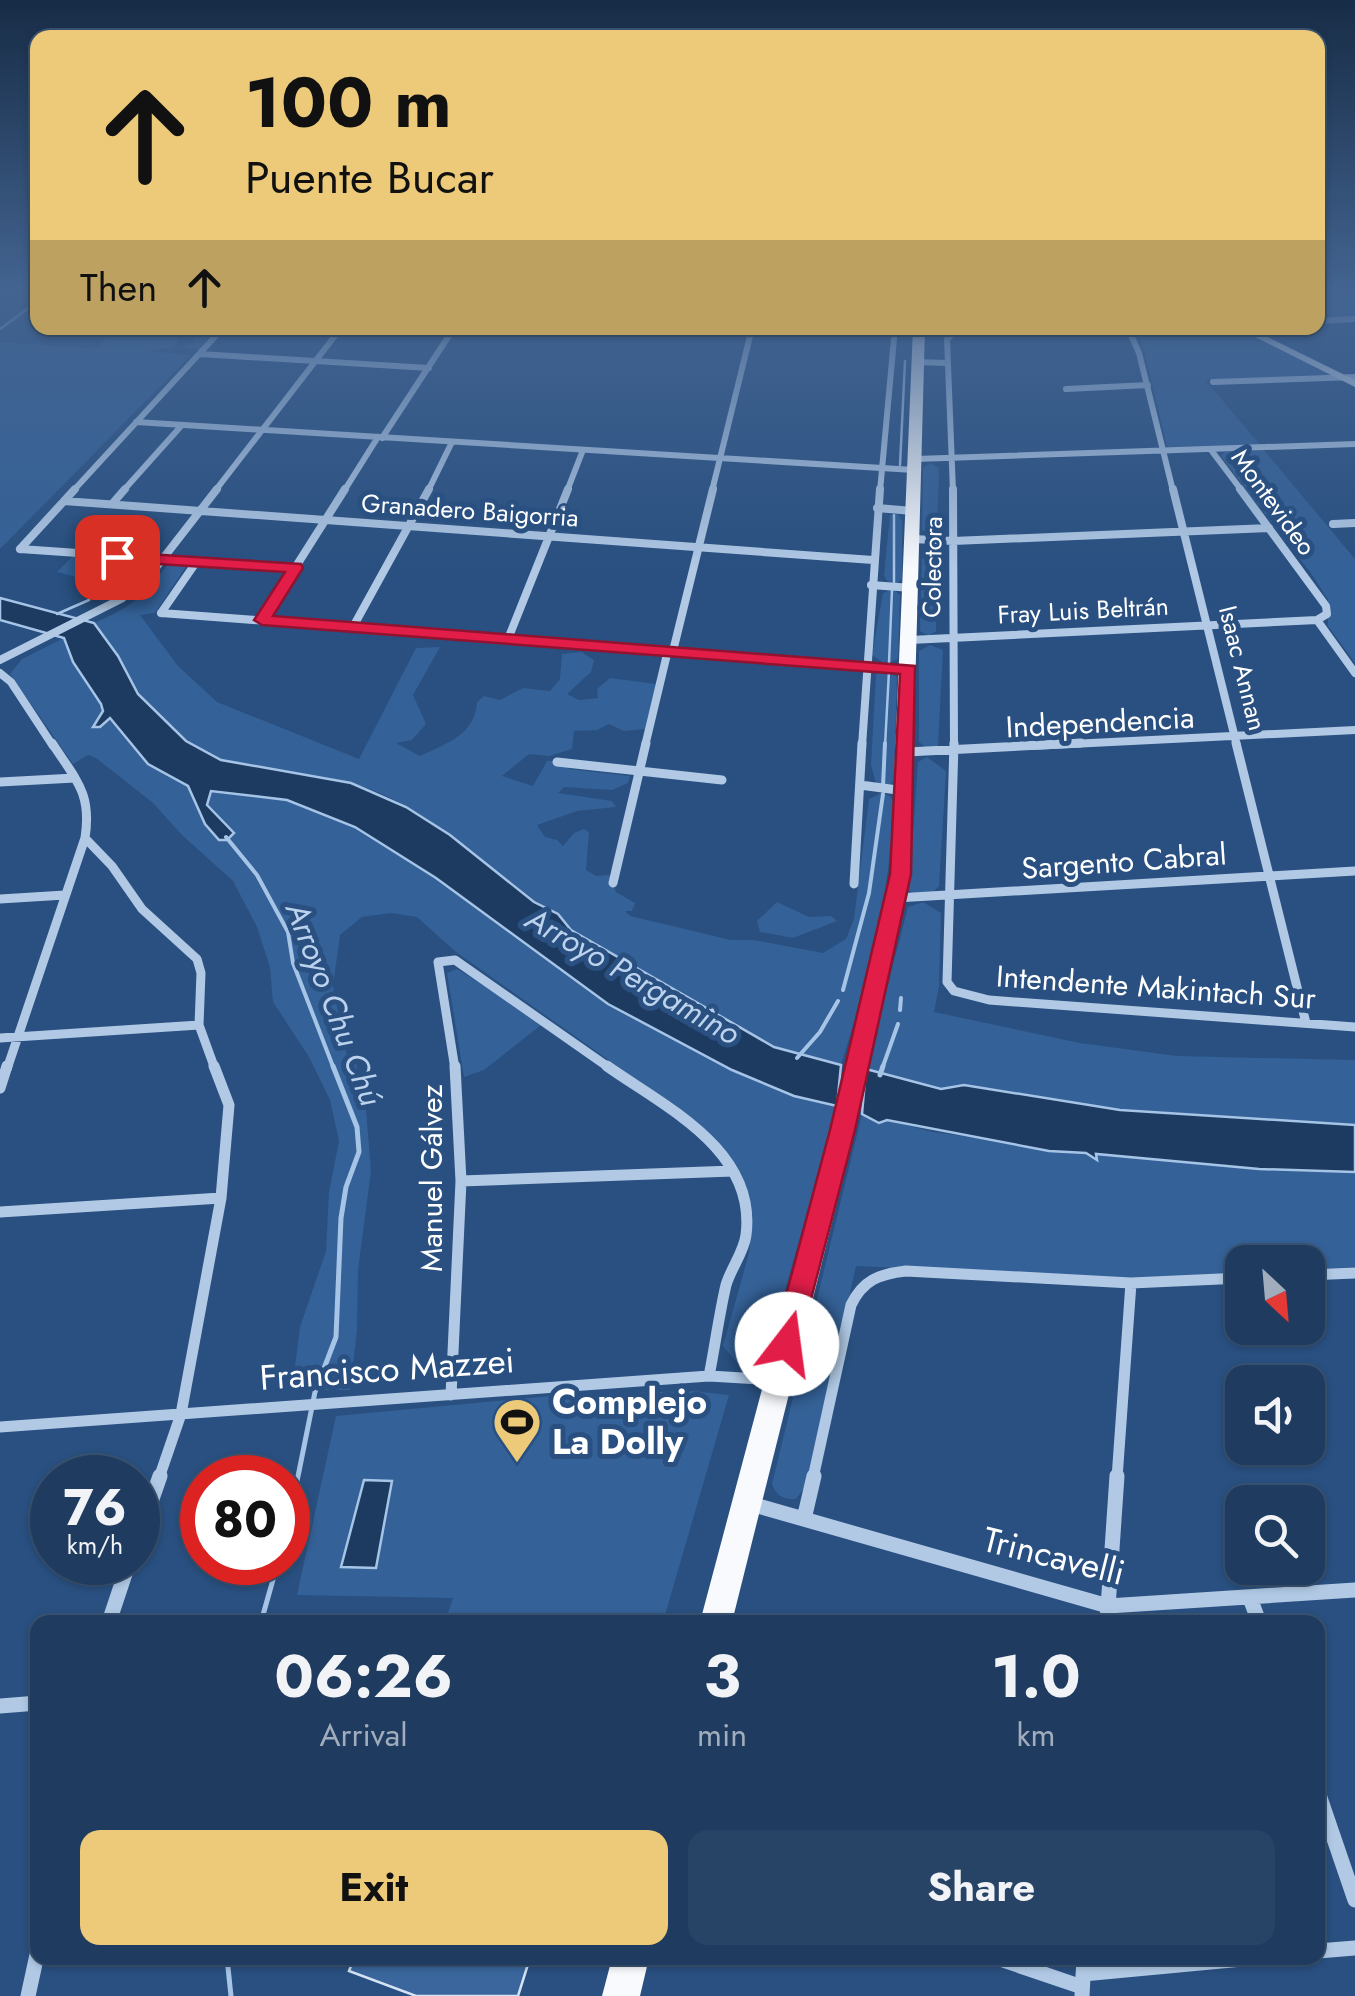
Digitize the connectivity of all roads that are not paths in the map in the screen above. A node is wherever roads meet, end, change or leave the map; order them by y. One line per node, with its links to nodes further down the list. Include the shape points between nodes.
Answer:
1 (174, 382): 10 (street)
2 (297, 382): 12 (street)
3 (418, 382): 13 (street)
4 (738, 382): 19 (street)
5 (889, 382): 22 (street, Colectora)
6 (918, 382): 21 (highway)
7 (948, 382): 20 (street, Colectora)
8 (1148, 385): 9 (street); 18 (street, Isaac Annan)
9 (1066, 388)
10 (136, 422): 11 (street); 23 (street)
11 (182, 424): 12 (street); 24 (street)
12 (262, 429): 13 (street); 26 (street)
13 (380, 437): 14 (street); 28 (street)
14 (452, 442): 16 (street); 31 (street)
15 (1355, 444): 17 (street)
16 (582, 450): 19 (street); 34 (street)
17 (1211, 450): 18 (street); 32 (street, Montevideo)
18 (1164, 452): 20 (street); 33 (street, Isaac Annan)
19 (718, 458): 22 (street); 37 (street)
20 (954, 461): 21 (street); 36 (street, Colectora)
21 (915, 465): 22 (street); 27 (highway)
22 (880, 468): 25 (street, Colectora)
23 (64, 501): 24 (street, Granadero Baigorria); 38 (street, via 20,549)
24 (112, 504): 26 (street, Granadero Baigorria)
25 (877, 508): 27 (street); 39 (street, Colectora)
26 (200, 510): 28 (street, Granadero Baigorria); 38 (street)
27 (913, 510): 35 (highway)
28 (327, 520): 31 (street, Granadero Baigorria); 41 (street)
29 (1355, 523): 30 (street)
30 (1333, 524)
31 (412, 525): 34 (street, Granadero Baigorria); 47 (street)
32 (1268, 528): 33 (street); 45 (street, Montevideo, via 1326,606 1327,614)
33 (1183, 531): 36 (street); 46 (street, Isaac Annan)
34 (549, 536): 37 (street, Granadero Baigorria); 49 (street)
35 (913, 539): 36 (street); 43 (highway)
36 (953, 541): 48 (street, Colectora)
37 (697, 546): 39 (street, Granadero Baigorria); 51 (street)
38 (163, 559): 40 (street); 52 (street, via 132,593)
39 (873, 560): 42 (street, Colectora)
40 (197, 561): 41 (street); 44 (street, via 161,612)
41 (295, 568): 44 (street)
42 (871, 585): 43 (street); 53 (street, Colectora)
43 (912, 588): 50 (highway)
44 (262, 620): 47 (street)
45 (1317, 620): 46 (street, Fray Luis Beltrán); 56 (street, Montevideo)
46 (1206, 624): 48 (street, Fray Luis Beltrán); 58 (street, Isaac Annan)
47 (354, 627): 49 (street)
48 (952, 637): 50 (street, Fray Luis Beltrán); 60 (street, Colectora)
49 (508, 639): 51 (street)
50 (910, 640): 54 (highway)
51 (670, 651): 53 (street); 62 (street)
52 (3, 658)
53 (866, 666): 54 (street); 66 (street, Colectora)
54 (909, 669): 59 (highway)
55 (0, 673): 63 (street)
56 (1355, 673)
57 (1355, 730): 58 (street, Independencia)
58 (1234, 737): 60 (street, Independencia); 70 (street, Isaac Annan)
59 (907, 752): 60 (street, Independencia); 67 (highway)
60 (954, 752): 75 (street, Colectora)
61 (557, 762): 62 (street)
62 (638, 773): 64 (street); 71 (street)
63 (75, 778): 65 (street); 68 (street, via 89,811)
64 (722, 780)
65 (0, 782)
66 (860, 785): 67 (street); 72 (street, Colectora)
67 (906, 791): 74 (highway)
68 (85, 838): 73 (street); 79 (street, via 142,909 197,959)
69 (1355, 871): 70 (street, Sargento Cabral)
70 (1270, 876): 75 (street, Sargento Cabral); 78 (street, Isaac Annan)
71 (613, 883)
72 (854, 884)
73 (64, 895): 76 (street); 81 (street)
74 (896, 898): 75 (street, Sargento Cabral); 93 (highway)
75 (948, 898): 77 (street, Colectora, via 947,982)
76 (0, 899)
77 (954, 991): 78 (street, Intendente Makintach Sur, via 989,1000)
78 (1306, 1023): 80 (street, Intendente Makintach Sur)
79 (199, 1026): 81 (street); 86 (street, via 229,1105)
80 (1355, 1027)
81 (18, 1037): 82 (street); 83 (street)
82 (0, 1038)
83 (0, 1088)
84 (733, 1171): 85 (street); 85 (street, Manuel Gálvez, via 703,1133 455,960 438,962 455,1065); 92 (street, via 746,1237 727,1282)
85 (461, 1180): 94 (street, Manuel Gálvez)
86 (221, 1198): 87 (street); 95 (street)
87 (0, 1212)
88 (1355, 1273): 89 (street)
89 (1325, 1275)
90 (1225, 1279): 91 (street)
91 (1131, 1284): 99 (street, via 906,1270 874,1274 858,1286); 103 (street)
92 (709, 1376): 93 (street, Francisco Mazzei); 94 (street, Francisco Mazzei)
93 (778, 1380): 98 (highway)
94 (452, 1395): 95 (street, Francisco Mazzei)
95 (181, 1414): 96 (street, Francisco Mazzei); 97 (street)
96 (0, 1427)
97 (160, 1475)
98 (746, 1502): 99 (street, Trincavelli); 105 (highway)
99 (804, 1518): 103 (street, Trincavelli)
100 (122, 1585): 104 (street)
101 (1355, 1590): 102 (street, Trincavelli)
102 (1250, 1598): 103 (street, Trincavelli); 106 (street)
103 (1107, 1614)
104 (111, 1615)
105 (718, 1615)
106 (1256, 1615)
107 (30, 1703): 108 (street)
108 (0, 1706)
109 (1325, 1812): 110 (street)
110 (1355, 1900)
111 (1355, 1948): 112 (street)
112 (1325, 1951)
113 (35, 1965): 118 (street)
114 (629, 1965): 119 (highway)
115 (1026, 1965): 117 (street)
116 (1194, 1965): 117 (street)
117 (1083, 1978)
118 (28, 1996)
119 (621, 1996)

